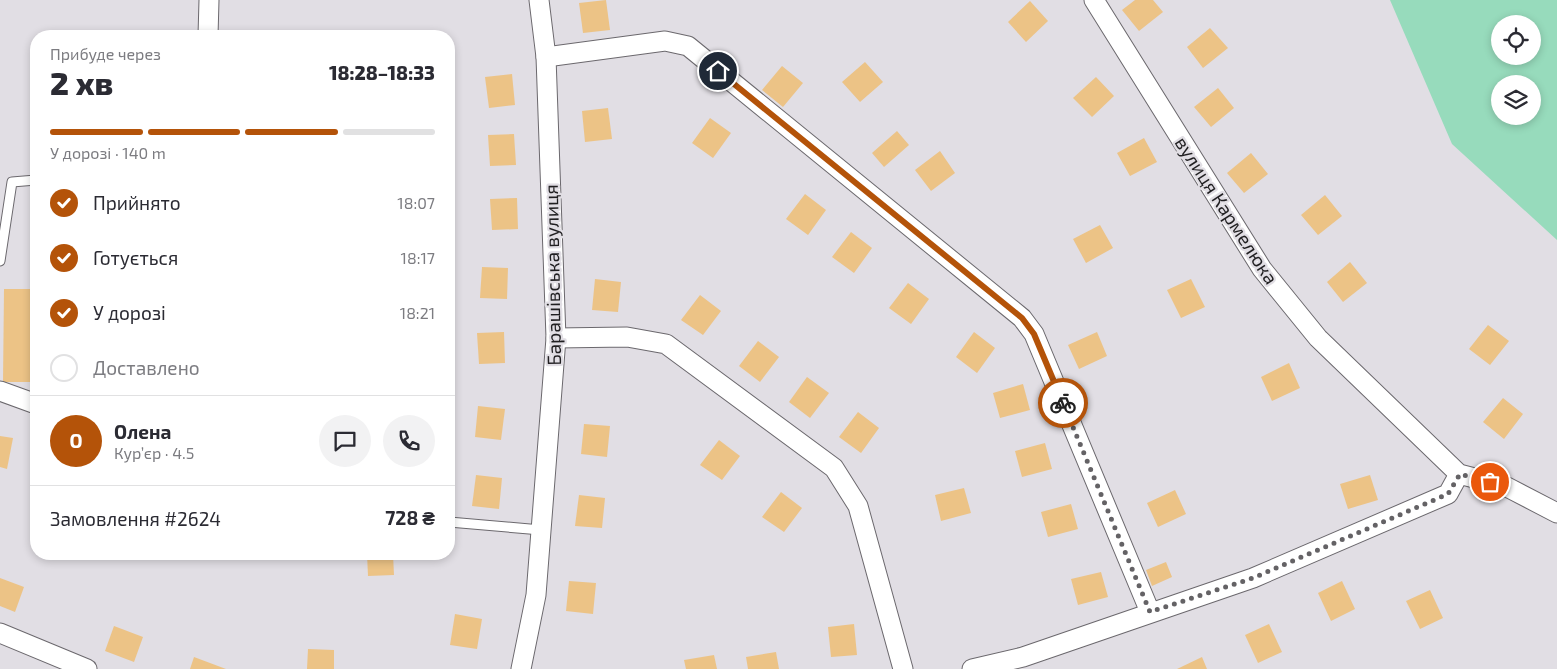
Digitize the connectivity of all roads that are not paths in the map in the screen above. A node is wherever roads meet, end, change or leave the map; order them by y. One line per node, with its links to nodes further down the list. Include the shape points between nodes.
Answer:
1 (209, 0): 4 (street)
2 (539, 0): 5 (street, Барашівська вулиця)
3 (1094, 0): 11 (street, вулиця Кармелюка, via 1262,269 1318,338)
4 (208, 30)
5 (546, 57): 8 (street, Барашівська вулиця); 15 (street, via 665,41 688,46 1022,318 1034,334)
6 (30, 180): 7 (lane, via 12,182)
7 (0, 261)
8 (556, 338): 14 (street, Барашівська вулиця); 20 (street, via 627,337 666,344 834,468 858,506)
9 (0, 391): 10 (street)
10 (30, 402)
11 (1460, 474): 12 (street, вулиця Кармелюка, via 1505,486); 15 (street, via 1448,494 1253,578)
12 (1557, 513)
13 (455, 523): 14 (lane)
14 (541, 530): 19 (street, Барашівська вулиця, via 536,594)
15 (1150, 612): 17 (street)
16 (0, 633): 18 (street)
17 (1024, 663): 21 (street)
18 (87, 669)
19 (521, 669)
20 (903, 669)
21 (972, 669)

